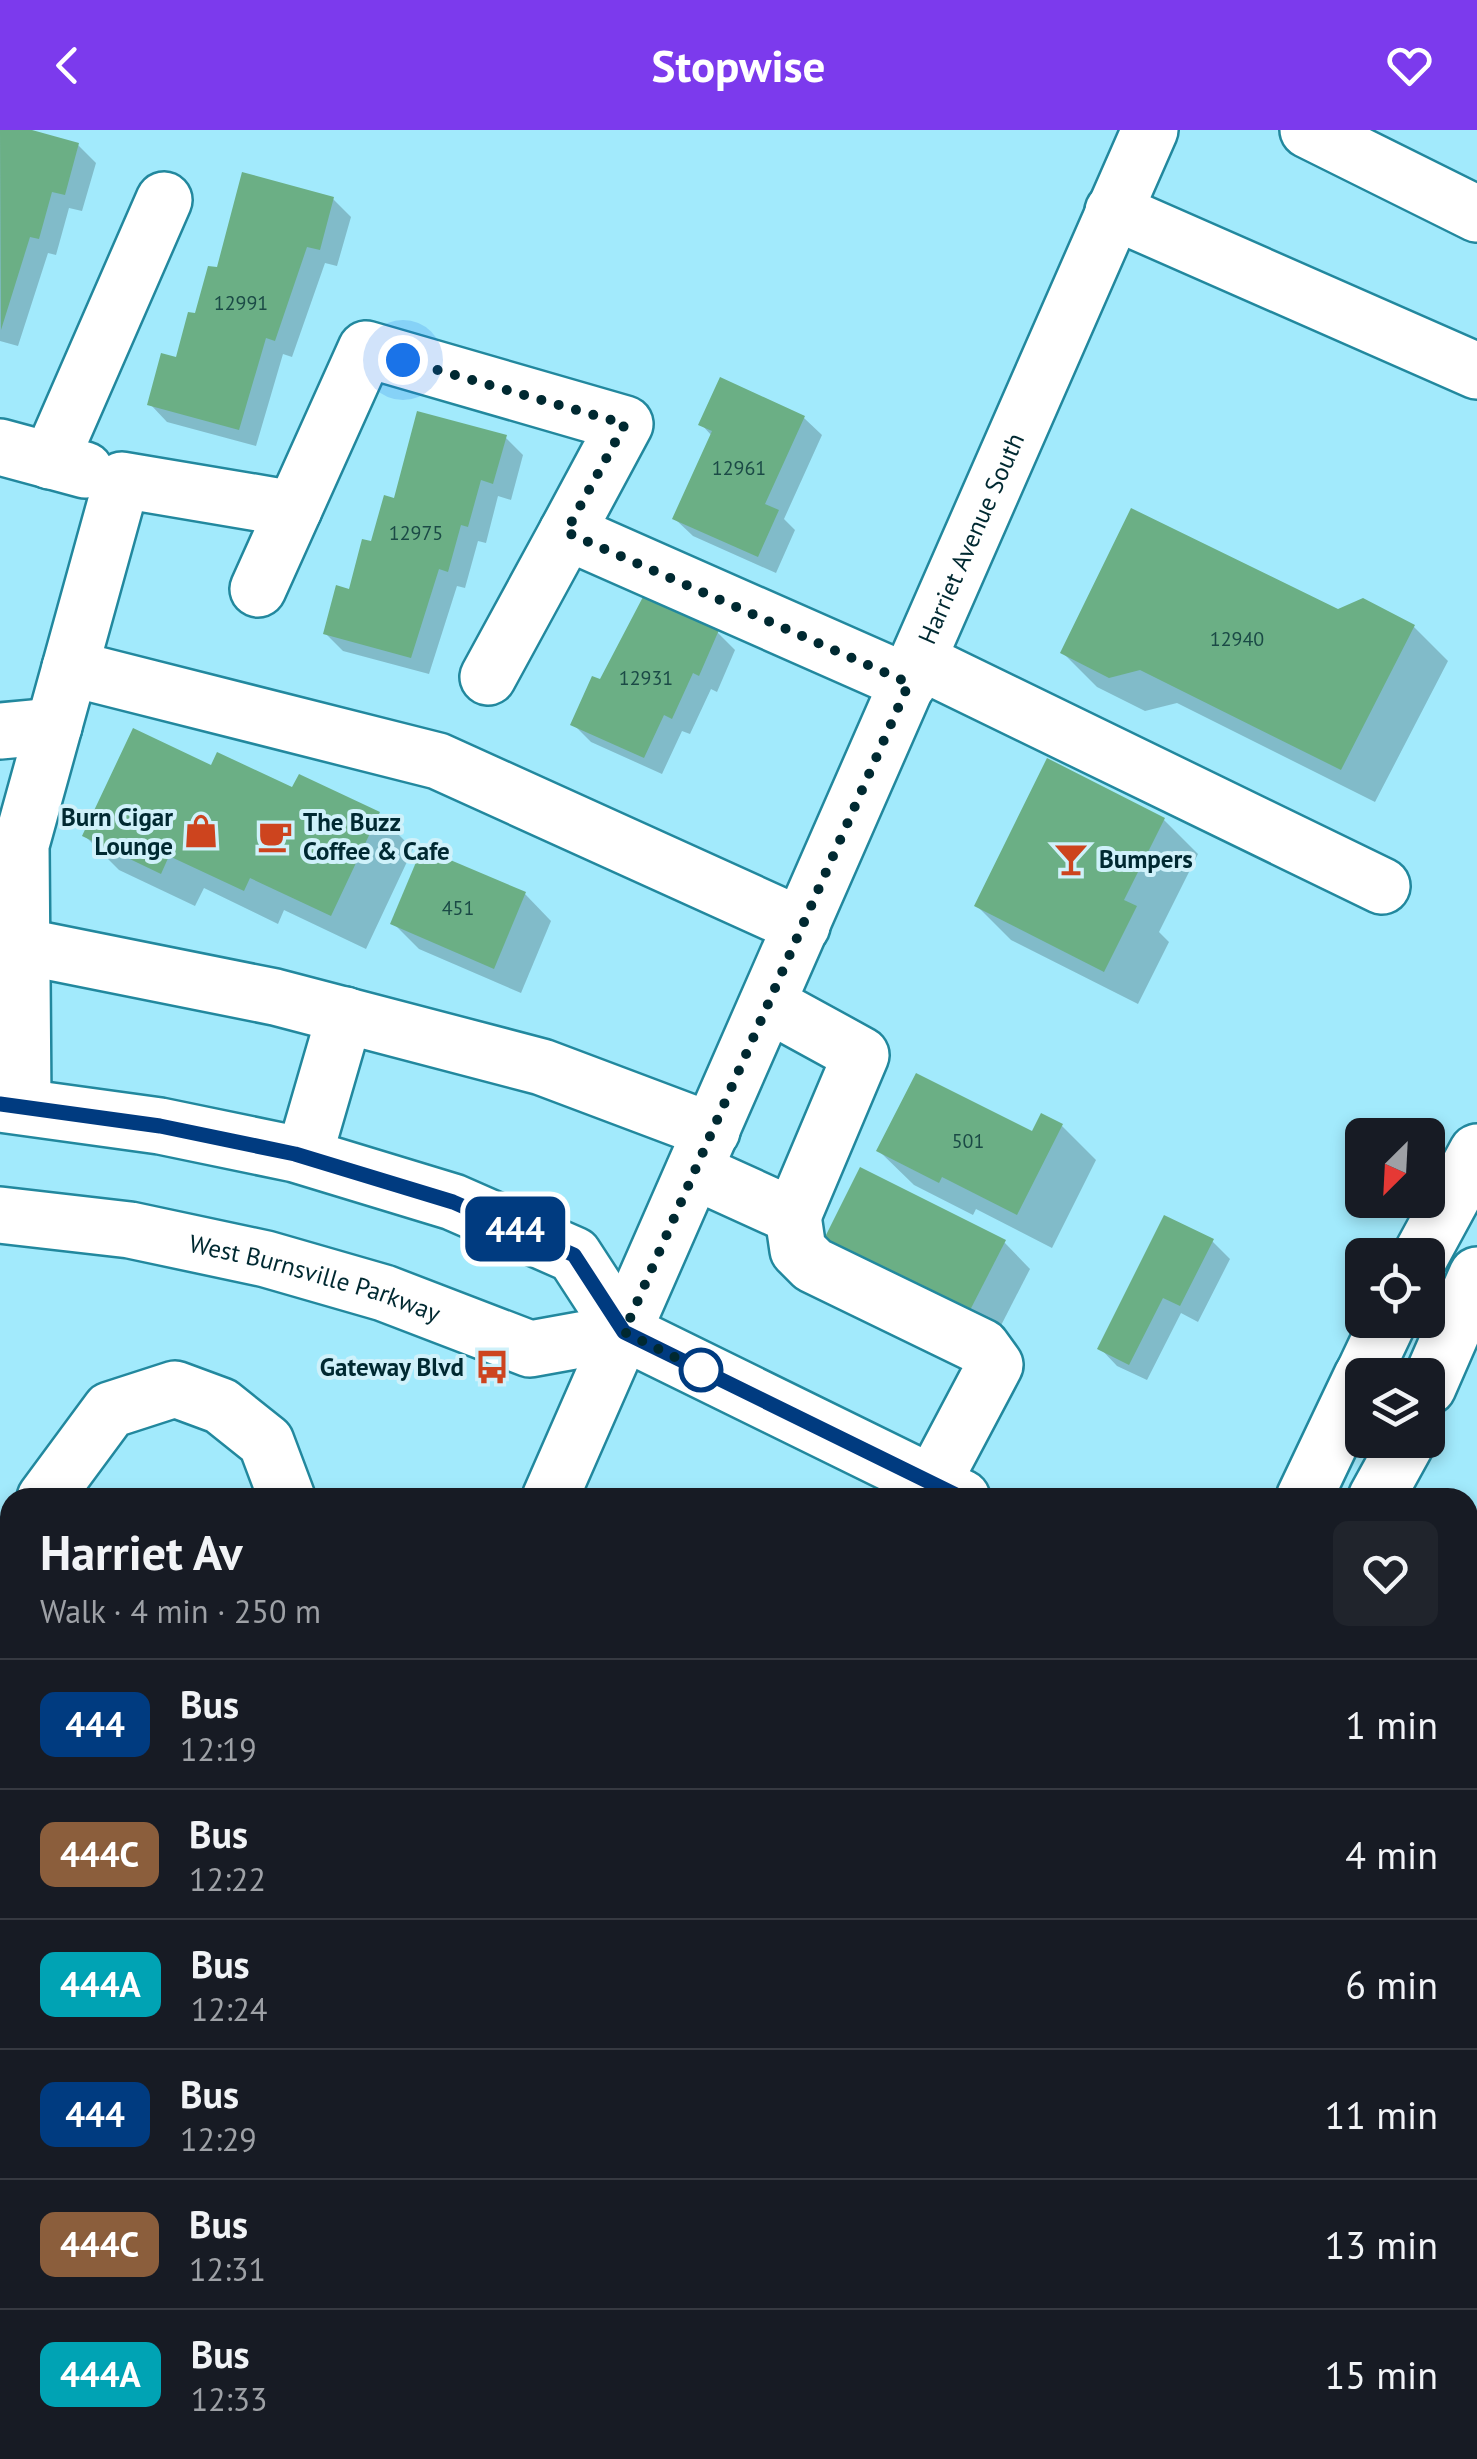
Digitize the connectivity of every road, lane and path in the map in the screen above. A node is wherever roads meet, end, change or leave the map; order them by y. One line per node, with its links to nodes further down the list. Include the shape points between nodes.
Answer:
1 (1150, 130): 4 (main road, Harriet Avenue South)
2 (1308, 130): 5 (main road)
3 (164, 200): 7 (main road)
4 (1113, 211): 6 (main road); 13 (main road, Harriet Avenue South)
5 (1477, 214)
6 (1477, 371)
7 (25, 454): 8 (main road)
8 (122, 480): 9 (main road); 12 (main road)
9 (294, 510): 10 (main road, via 366,349 625,424); 11 (main road)
10 (566, 532): 13 (main road); 14 (main road)
11 (258, 589)
12 (70, 668): 15 (main road); 19 (main road, via 438,761)
13 (914, 672): 18 (main road); 19 (main road, Harriet Avenue South)
14 (488, 678)
15 (54, 726): 16 (main road); 17 (main road)
16 (0, 731)
17 (10, 851): 20 (main road)
18 (1382, 886)
19 (802, 926): 21 (main road, Harriet Avenue South)
20 (22, 946): 22 (main road); 23 (main road)
21 (768, 1004): 24 (main road, Harriet Avenue South); 28 (main road, via 861,1055)
22 (345, 1015): 24 (main road, via 542,1068); 26 (main road)
23 (12, 1105): 26 (main road)
24 (703, 1151): 28 (main road); 31 (main road, Harriet Avenue South)
25 (1477, 1152): 29 (main road)
26 (304, 1156): 31 (main road, via 453,1202 574,1255)
27 (0, 1215): 31 (main road, West Burnsville Parkway, via 130,1230 266,1259 384,1293 530,1349)
28 (793, 1216): 41 (main road, via 798,1250 813,1265 982,1346 995,1365)
29 (1430, 1238)
30 (1477, 1275): 32 (main road)
31 (624, 1332): 39 (main road, Harriet Avenue South); 40 (main road)
32 (1441, 1358)
33 (1477, 1364): 34 (main road)
34 (1445, 1400)
35 (1345, 1413): 42 (main road)
36 (1400, 1458): 43 (main road)
37 (52, 1488): 38 (main road, via 110,1410 175,1390 221,1406 266,1442)
38 (283, 1488)
39 (554, 1488)
40 (943, 1488)
41 (948, 1488)
42 (1309, 1488)
43 (1382, 1488)

